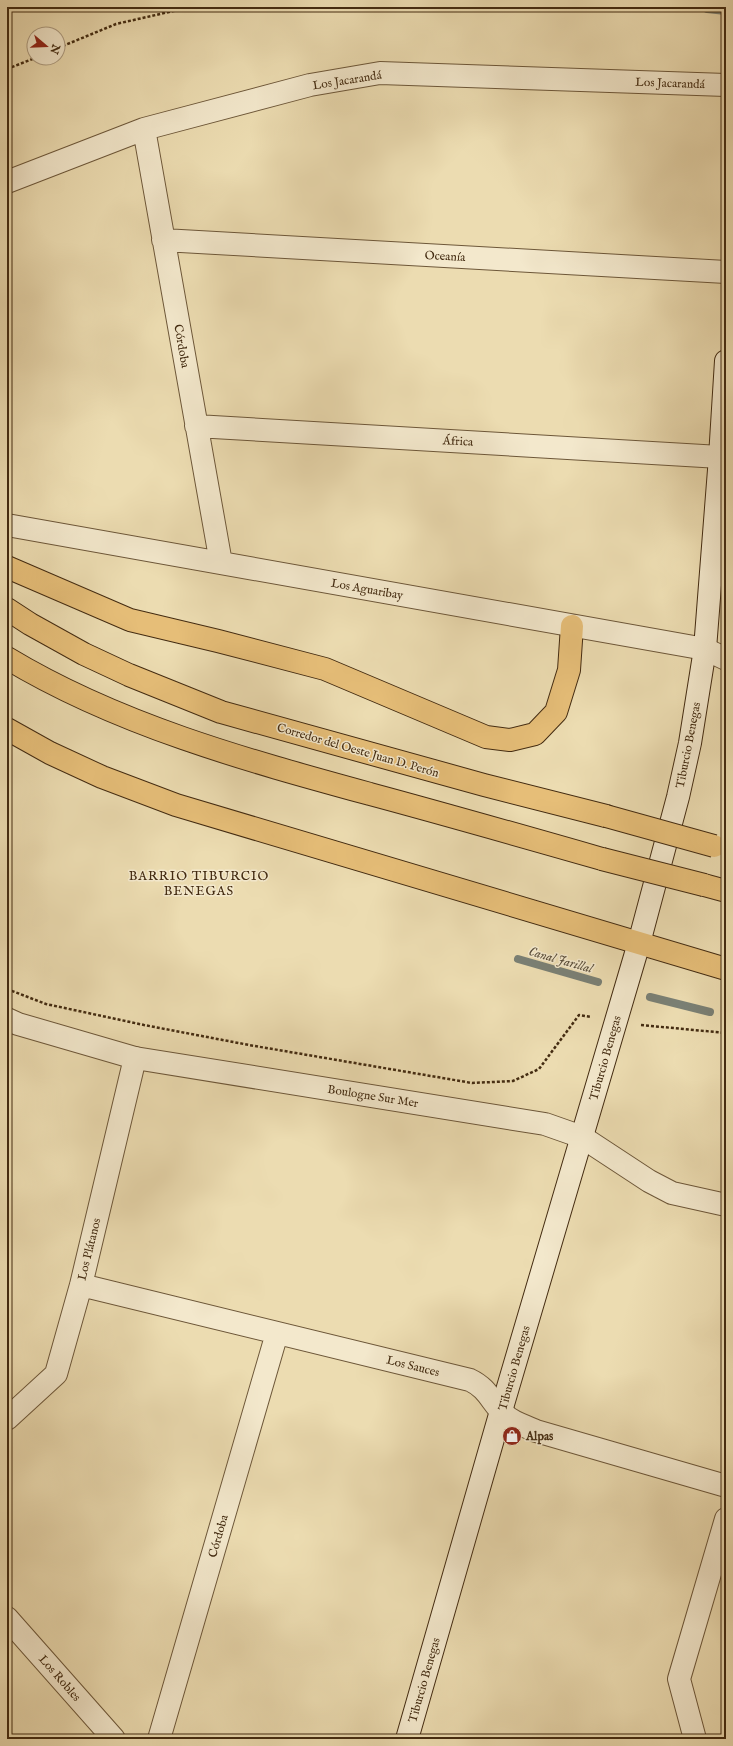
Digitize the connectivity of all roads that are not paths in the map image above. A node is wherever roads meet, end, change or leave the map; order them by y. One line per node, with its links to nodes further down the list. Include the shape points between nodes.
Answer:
1 (726, 85): 2 (street, Los Jacarandá, via 380,73 310,85)
2 (144, 129): 3 (street, Los Jacarandá); 4 (street, Córdoba)
3 (7, 182)
4 (164, 240): 5 (street, Oceanía); 7 (street, Córdoba)
5 (726, 272)
6 (726, 361): 8 (street, Tiburcio Benegas)
7 (196, 426): 8 (street, África); 10 (street, Córdoba)
8 (720, 457): 14 (street, Tiburcio Benegas)
9 (7, 525): 10 (street, Los Aguaribay)
10 (221, 563): 13 (street, Los Aguaribay)
11 (7, 567): 13 (highway, via 130,620 218,640 325,669 486,736 510,740 535,734 556,712 569,670)
12 (7, 609): 18 (highway, Corredor del Oeste Juan D. Perón, bridge, via 30,624 129,676 221,712)
13 (572, 626): 14 (street, Los Aguaribay)
14 (705, 649): 16 (street, Los Aguaribay); 20 (street, Tiburcio Benegas, via 690,743)
15 (7, 658): 19 (highway, bridge, via 88,701 157,729 280,770 602,859)
16 (726, 659)
17 (7, 729): 20 (highway, via 88,771 176,805)
18 (720, 847)
19 (726, 890)
20 (640, 943): 21 (highway); 24 (street, Tiburcio Benegas)
21 (726, 968)
22 (7, 1019): 23 (street, Boulogne Sur Mer)
23 (135, 1058): 24 (street, Boulogne Sur Mer, via 545,1124); 26 (street, Los Plátanos)
24 (582, 1137): 25 (street, Boulogne Sur Mer, via 672,1193); 28 (street, Tiburcio Benegas)
25 (726, 1205)
26 (80, 1285): 27 (street, Los Sauces); 29 (street, Los Plátanos, via 56,1374)
27 (277, 1333): 28 (street, Los Sauces, via 470,1380 486,1390); 34 (street, Córdoba)
28 (501, 1411): 30 (street, Los Sauces, via 517,1423 536,1431); 35 (street, Tiburcio Benegas)
29 (7, 1419)
30 (726, 1486)
31 (726, 1520): 36 (street, via 679,1679)
32 (7, 1618): 33 (street, Los Robles)
33 (114, 1739)
34 (159, 1739)
35 (407, 1739)
36 (695, 1739)

